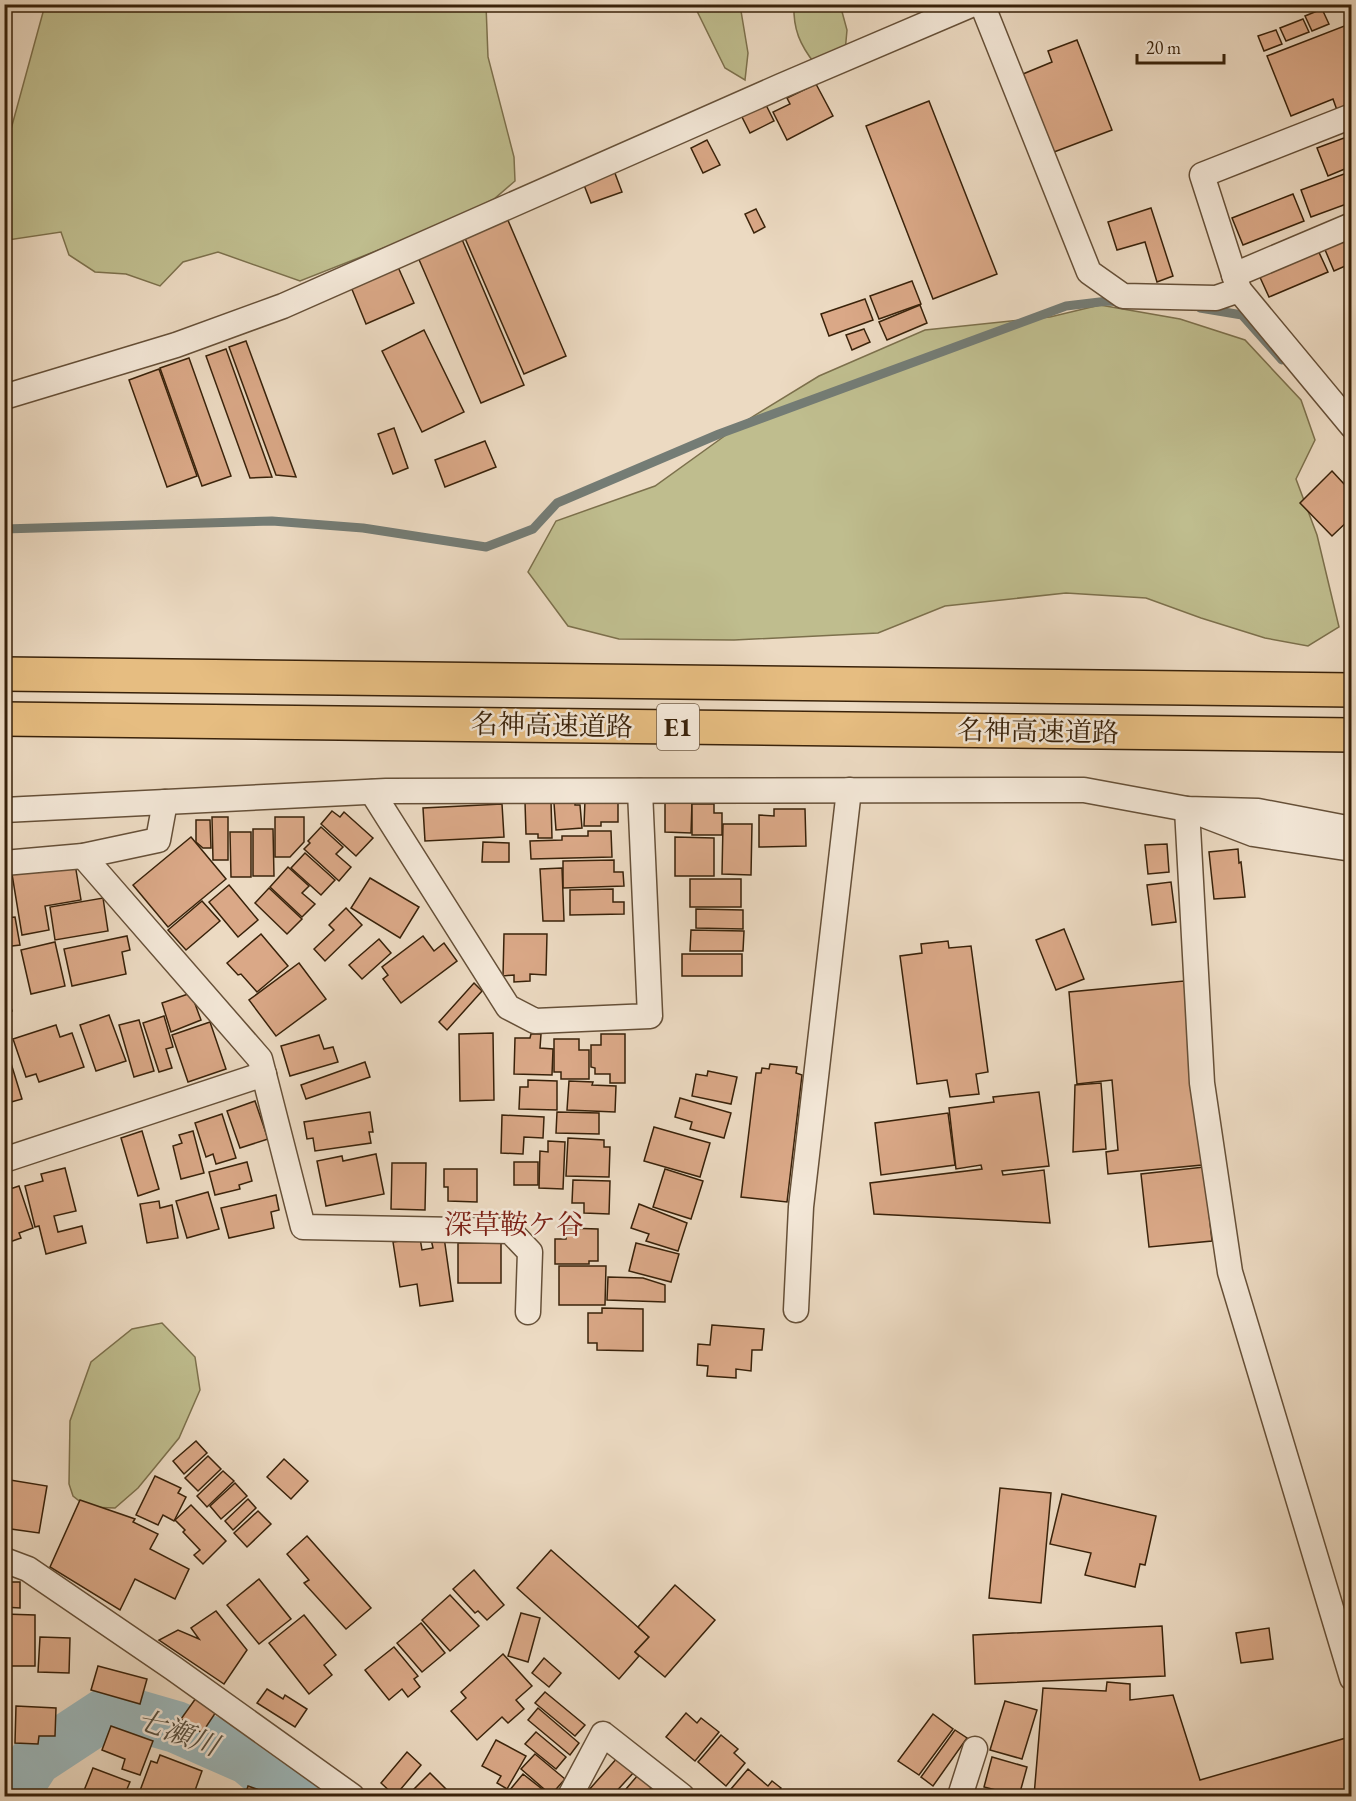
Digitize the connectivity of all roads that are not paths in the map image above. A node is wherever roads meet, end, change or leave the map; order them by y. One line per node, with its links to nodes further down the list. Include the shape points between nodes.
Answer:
1 (973, 4): 6 (street, via 283,306 176,345)
2 (982, 4): 5 (street, via 1089,272 1123,296 1216,298)
3 (1352, 116): 5 (street, via 1202,175)
4 (1352, 225): 5 (street)
5 (1236, 282): 7 (street)
6 (4, 397)
7 (1352, 426)
8 (4, 674): 9 (highway, 名神高速道路 / E1)
9 (1352, 690)
10 (4, 719): 11 (highway, 名神高速道路 / E1)
11 (1352, 735)
12 (640, 790): 13 (street); 14 (street); 14 (street, via 650,1016 535,1021 508,1007)
13 (849, 790): 16 (street, via 1084,790); 24 (street, via 801,1207)
14 (372, 792): 15 (street)
15 (165, 802): 17 (street); 20 (street, via 158,840)
16 (1187, 809): 18 (street, via 1258,811); 19 (street, via 1253,834); 27 (street, via 1202,1083 1230,1272)
17 (4, 810)
18 (1352, 829)
19 (1352, 849)
20 (83, 856): 21 (street); 22 (street, via 260,1059)
21 (4, 864)
22 (264, 1074): 23 (street); 25 (street, via 303,1227 510,1232 530,1252)
23 (4, 1160)
24 (796, 1310)
25 (528, 1312)
26 (4, 1560): 29 (street, via 28,1569)
27 (1352, 1678)
28 (975, 1749): 32 (street)
29 (352, 1797)
30 (570, 1797): 31 (street, via 603,1734)
31 (682, 1797)
32 (960, 1797)

